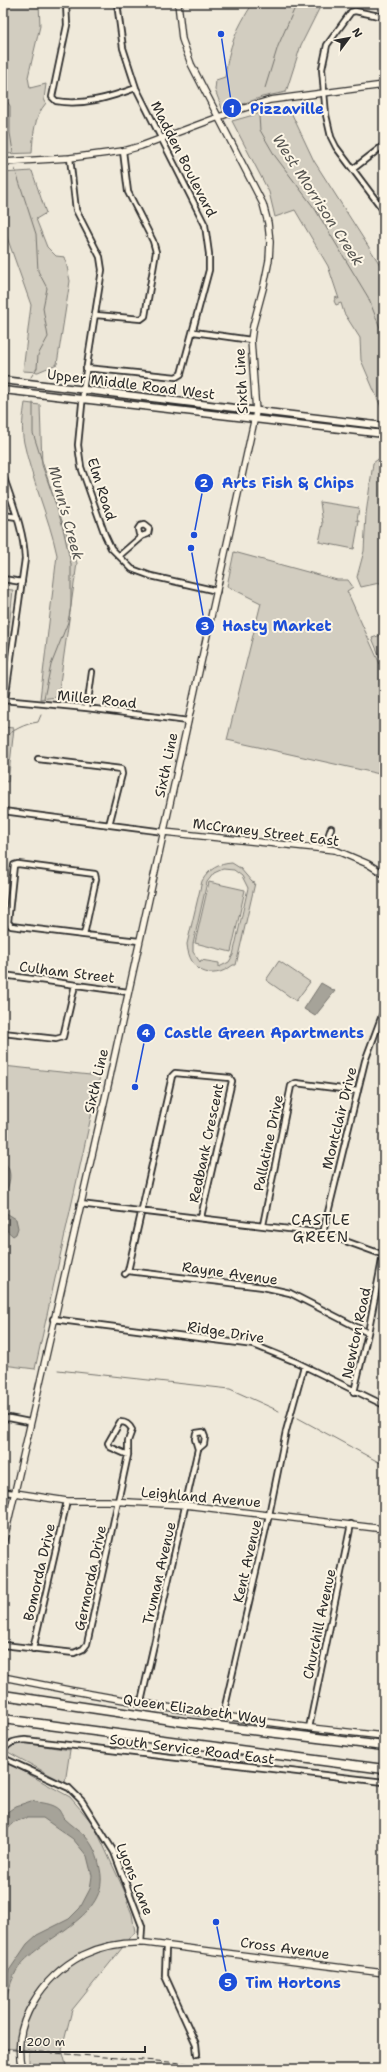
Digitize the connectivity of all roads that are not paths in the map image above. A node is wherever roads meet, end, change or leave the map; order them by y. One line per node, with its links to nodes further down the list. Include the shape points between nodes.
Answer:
1 (66, 3): 6 (street, via 67,25 52,97 56,101 90,101 111,98)
2 (117, 3): 6 (street, Madden Boulevard, via 123,48)
3 (178, 3): 8 (street, Sixth Line, via 182,39 191,64)
4 (384, 17): 7 (street, via 355,11 347,15 327,45 322,69)
5 (384, 85): 7 (street)
6 (136, 88): 9 (street, Madden Boulevard)
7 (324, 93): 8 (street, via 270,100); 14 (street, via 327,124 331,136)
8 (219, 117): 9 (street); 18 (street, Sixth Line, via 263,204 268,223 269,260)
9 (161, 138): 11 (street); 17 (street, Madden Boulevard, via 207,234 209,270)
10 (384, 145): 14 (street)
11 (123, 151): 12 (street); 16 (street, via 128,192 153,241 156,261 145,316 141,319)
12 (70, 158): 13 (street); 16 (street, Elm Road, via 76,210 100,256 102,270)
13 (3, 162)
14 (353, 169): 15 (street)
15 (384, 211)
16 (96, 315): 19 (street, Elm Road)
17 (194, 332): 18 (street); 19 (street, Madden Boulevard, via 181,374 176,377)
18 (251, 340): 24 (street, Sixth Line)
19 (86, 368): 22 (street, Elm Road)
20 (4, 381): 21 (street); 22 (main road, Upper Middle Road West)
21 (3, 390): 23 (main road, Upper Middle Road West)
22 (84, 390): 23 (street, Elm Road); 24 (main road, Upper Middle Road West)
23 (82, 399): 25 (main road, Upper Middle Road West); 32 (street, Elm Road, via 78,445 81,467 105,535 111,548)
24 (256, 412): 25 (street, Sixth Line); 26 (main road, Upper Middle Road West)
25 (255, 420): 27 (main road, Upper Middle Road West); 35 (street, Sixth Line)
26 (384, 426)
27 (384, 434)
28 (3, 475): 30 (street)
29 (3, 516): 30 (street)
30 (17, 517): 34 (street, via 25,550)
31 (142, 536): 32 (street)
32 (119, 556): 35 (street, Elm Road, via 132,569 151,576)
33 (3, 579): 34 (street)
34 (22, 582): 37 (street)
35 (217, 591): 39 (street, Sixth Line)
36 (92, 672): 38 (street)
37 (4, 700): 38 (street, Miller Road)
38 (87, 708): 39 (street, Miller Road)
39 (188, 721): 44 (street, Sixth Line)
40 (38, 759): 42 (street, via 121,769 122,774)
41 (3, 811): 42 (street)
42 (109, 824): 44 (street)
43 (331, 828): 45 (street)
44 (164, 832): 45 (street, McCraney Street East); 48 (street, Sixth Line)
45 (324, 849): 46 (street, McCraney Street East, via 335,850 357,859)
46 (384, 874)
47 (84, 935): 47 (street, via 11,926 8,922 14,866 18,864 95,874); 48 (street)
48 (139, 941): 51 (street, Sixth Line)
49 (3, 975): 50 (street, Culham Street)
50 (75, 985): 51 (street, Culham Street); 53 (street, via 63,1037 56,1039)
51 (128, 992): 55 (street, Sixth Line)
52 (384, 1010): 54 (street, Montclair Drive, via 365,1061)
53 (3, 1033)
54 (358, 1091): 58 (street, Pallatine Drive, via 296,1083 291,1086); 59 (street, Montclair Drive)
55 (80, 1204): 56 (street); 61 (street, Sixth Line)
56 (142, 1211): 57 (street); 57 (street, Redbank Crescent, via 172,1076 175,1073 230,1078 232,1081); 62 (street, Rayne Avenue, via 126,1272 263,1287 290,1293)
57 (201, 1217): 58 (street)
58 (263, 1225): 59 (street)
59 (323, 1233): 60 (street)
60 (384, 1254): 62 (street, Newton Road)
61 (54, 1319): 63 (street, Ridge Drive, via 254,1345); 67 (street, Sixth Line)
62 (368, 1333): 64 (street, Newton Road)
63 (304, 1366): 64 (street, Ridge Drive); 75 (street, Kent Avenue, via 286,1431)
64 (354, 1392): 65 (street, Ridge Drive)
65 (384, 1405)
66 (3, 1419): 67 (street)
67 (30, 1422): 71 (street, Sixth Line)
68 (198, 1449): 74 (street, Truman Avenue)
69 (128, 1455): 69 (street, Germorda Drive, via 128,1442 132,1430 125,1422 120,1422 108,1443 114,1450); 73 (street, Germorda Drive)
70 (3, 1492): 71 (street)
71 (15, 1493): 72 (street, Leighland Avenue); 78 (street, Sixth Line)
72 (67, 1501): 73 (street, Leighland Avenue); 80 (street, Bomorda Drive)
73 (117, 1501): 74 (street, Leighland Avenue); 80 (street, Germorda Drive, via 87,1644 74,1653)
74 (185, 1505): 75 (street, Leighland Avenue); 83 (street, Truman Avenue)
75 (269, 1515): 76 (street, Leighland Avenue); 84 (street, Kent Avenue)
76 (351, 1524): 77 (street, Leighland Avenue); 86 (street, Churchill Avenue)
77 (384, 1529)
78 (3, 1544)
79 (3, 1645): 80 (street, Germorda Drive)
80 (33, 1649)
81 (3, 1678): 83 (street, via 110,1699)
82 (3, 1695): 88 (highway, Queen Elizabeth Way, via 184,1722)
83 (141, 1702): 84 (street)
84 (223, 1715): 86 (street)
85 (3, 1719): 91 (highway)
86 (309, 1728): 87 (street)
87 (384, 1736)
88 (384, 1746)
89 (3, 1751): 92 (street, South Service Road East, via 14,1741 25,1740)
90 (3, 1758): 93 (street, Lyons Lane, via 69,1788 82,1801 114,1852 142,1926)
91 (384, 1769)
92 (384, 1782)
93 (140, 1942): 94 (street, Cross Avenue); 97 (street, Cross Avenue, via 113,1946 83,1956 67,1965 48,1982 34,2001 25,2020 19,2045)
94 (166, 1946): 95 (street, Cross Avenue); 96 (street, via 165,1976 196,2044)
95 (384, 1973)
96 (197, 2054)
97 (22, 2069)

